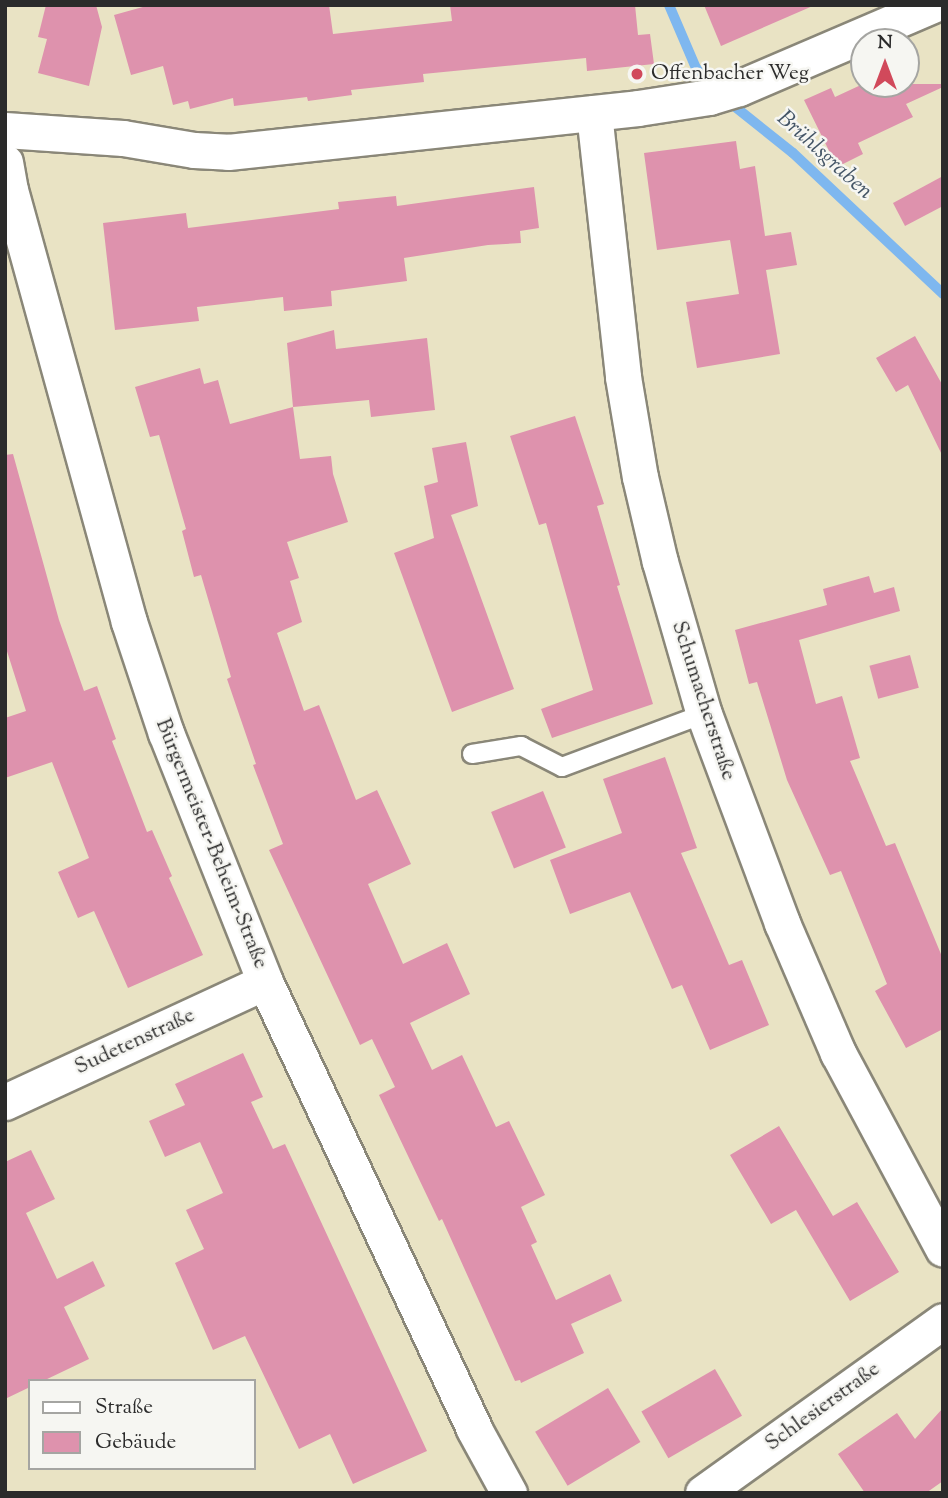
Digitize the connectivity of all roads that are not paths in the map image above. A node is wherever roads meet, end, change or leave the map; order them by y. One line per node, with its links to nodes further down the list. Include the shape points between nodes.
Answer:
1 (933, 5): 2 (street, via 776,75 709,97)
2 (594, 113): 3 (street, via 229,152 123,138); 5 (street, Schumacherstraße, via 620,352 640,477)
3 (5, 130)
4 (5, 162): 7 (street, Bürgermeister-Beheim-Straße, via 128,622 166,733)
5 (704, 714): 6 (lane, via 562,767 521,746); 9 (street, Schumacherstraße, via 782,923 838,1053)
6 (472, 754)
7 (265, 982): 8 (street, Sudetenstraße); 11 (street, Bürgermeister-Beheim-Straße, via 474,1429)
8 (5, 1102)
9 (943, 1249)
10 (943, 1321): 12 (street, Schlesierstraße)
11 (509, 1493)
12 (703, 1493)

